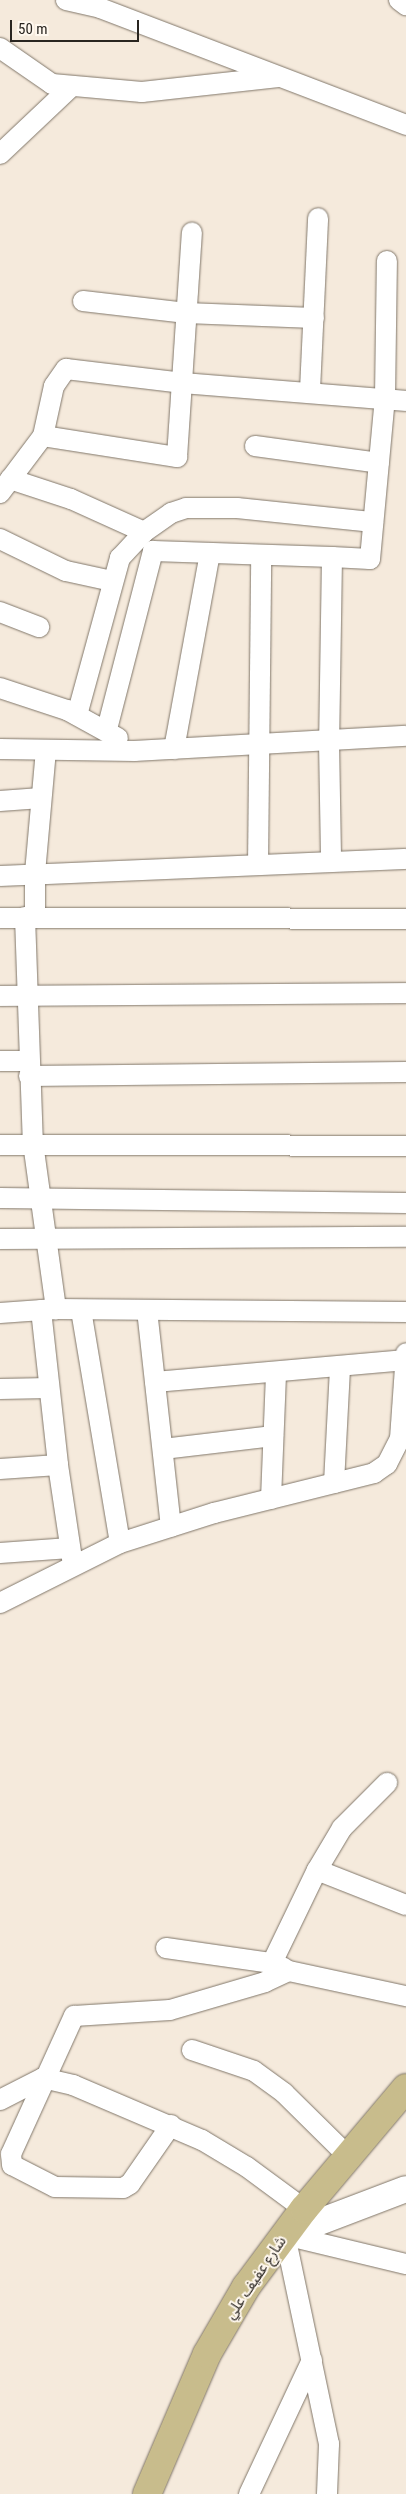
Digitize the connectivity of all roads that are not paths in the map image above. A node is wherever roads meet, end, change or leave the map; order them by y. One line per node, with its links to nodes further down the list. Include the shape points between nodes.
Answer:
1 (66, 0): 5 (street, via 100,8)
2 (399, 0): 3 (street)
3 (406, 5)
4 (0, 48): 6 (street, via 52,84)
5 (282, 76): 6 (street, via 142,92); 7 (street)
6 (72, 86): 8 (street)
7 (406, 125)
8 (0, 154)
9 (318, 218): 14 (street)
10 (192, 232): 13 (street)
11 (387, 260): 17 (street)
12 (83, 301): 13 (street)
13 (186, 313): 14 (street); 15 (street)
14 (314, 318): 16 (street)
15 (183, 383): 16 (street); 19 (street, via 66,369 54,386); 19 (street, via 177,456)
16 (310, 390): 17 (street)
17 (385, 398): 18 (street); 21 (street)
18 (406, 401)
19 (43, 436): 22 (street)
20 (255, 446): 21 (street)
21 (379, 463): 23 (street)
22 (5, 486): 24 (street, via 71,499)
23 (373, 522): 24 (street, via 237,508 186,508 171,513); 28 (street, via 370,559)
24 (144, 532): 29 (street, via 120,558)
25 (0, 539): 29 (street, via 66,571)
26 (210, 553): 27 (street); 34 (street, via 153,551); 39 (street)
27 (261, 555): 28 (street); 37 (street)
28 (332, 557): 36 (street)
29 (112, 581): 33 (street)
30 (0, 612): 31 (street)
31 (39, 627)
32 (0, 688): 33 (street)
33 (77, 715): 34 (street)
34 (107, 729): 41 (street)
35 (406, 736): 36 (street)
36 (328, 742): 37 (street); 45 (street)
37 (260, 745): 39 (street); 46 (street)
38 (0, 749): 40 (street)
39 (174, 749): 41 (street)
40 (46, 750): 41 (street); 42 (street)
41 (135, 751)
42 (41, 798): 43 (street); 47 (street)
43 (0, 801)
44 (406, 859): 45 (street)
45 (331, 862): 46 (street)
46 (258, 865): 47 (street)
47 (35, 873): 48 (street); 49 (street)
48 (0, 876)
49 (30, 917): 50 (street); 51 (street); 54 (street)
50 (0, 918)
51 (406, 919)
52 (406, 993): 54 (street)
53 (0, 996): 54 (street)
54 (29, 996): 56 (street)
55 (0, 1061): 56 (street)
56 (29, 1069): 57 (street); 58 (street)
57 (406, 1072)
58 (33, 1143): 59 (street); 60 (street); 61 (street)
59 (0, 1145)
60 (406, 1146)
61 (40, 1197): 62 (street); 63 (street); 64 (street)
62 (0, 1198)
63 (406, 1203)
64 (47, 1237): 65 (street); 66 (street); 67 (street)
65 (406, 1237)
66 (0, 1239)
67 (48, 1310): 68 (street); 71 (street); 76 (street)
68 (81, 1310): 69 (street); 86 (street)
69 (147, 1310): 70 (street); 75 (street)
70 (406, 1312)
71 (0, 1313)
72 (406, 1361): 73 (street); 78 (street)
73 (340, 1367): 74 (street); 83 (street)
74 (276, 1372): 75 (street); 79 (street)
75 (156, 1382): 80 (street)
76 (49, 1388): 77 (street); 81 (street)
77 (0, 1389)
78 (404, 1431): 83 (street, via 387,1464 374,1473)
79 (273, 1436): 80 (street); 84 (street)
80 (163, 1449): 85 (street)
81 (58, 1465): 82 (street); 88 (street)
82 (0, 1469)
83 (334, 1483): 84 (street)
84 (271, 1499): 85 (street)
85 (171, 1527): 86 (street)
86 (120, 1543): 88 (street)
87 (0, 1553): 88 (street)
88 (72, 1556): 89 (street)
89 (0, 1603)
90 (387, 1784): 91 (street, via 342,1828)
91 (317, 1870): 92 (street); 94 (street)
92 (406, 1905)
93 (166, 1948): 94 (street)
94 (281, 1967): 95 (street); 97 (street, via 266,1982 170,2010 74,2016)
95 (406, 1996)
96 (192, 2050): 101 (street, via 254,2071 284,2093)
97 (44, 2078): 99 (street); 100 (street, via 82,2088); 100 (street, via 11,2154 12,2165 55,2187 122,2188 130,2184)
98 (402, 2094): 101 (main road, شارع عفيف علي)
99 (0, 2100)
100 (171, 2125): 103 (street, via 247,2167)
101 (349, 2157): 103 (main road, شارع عفيف علي)
102 (406, 2190): 104 (street)
103 (304, 2210): 104 (main road, شارع عفيف علي)
104 (285, 2234): 105 (street); 106 (street); 107 (main road, شارع عفيف علي, via 246,2287 206,2354)
105 (406, 2264)
106 (312, 2360): 108 (street); 109 (street, via 329,2444)
107 (147, 2488)
108 (249, 2494)
109 (327, 2494)

